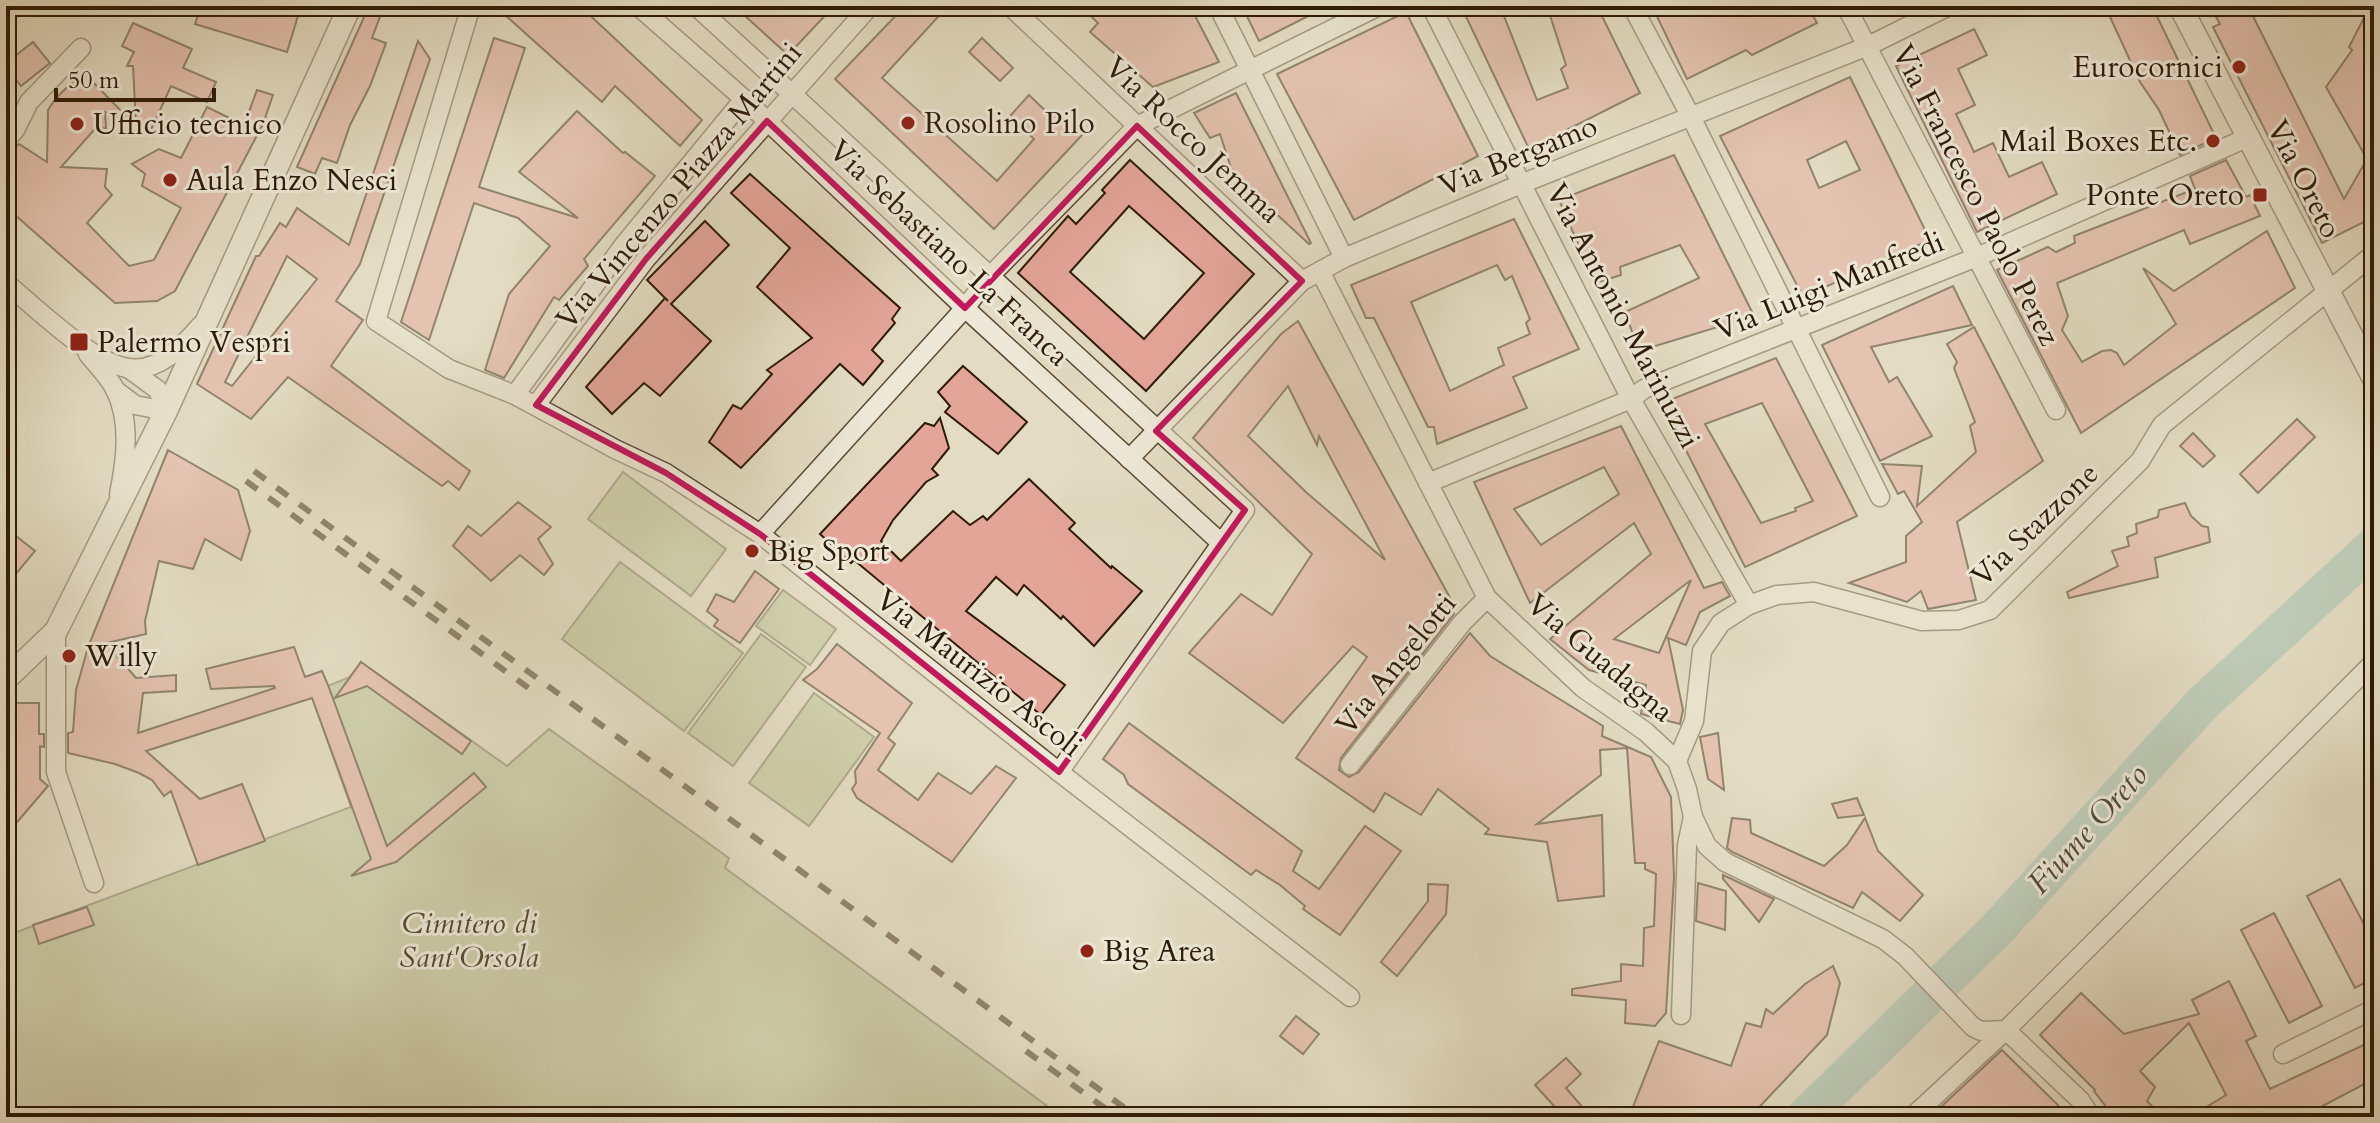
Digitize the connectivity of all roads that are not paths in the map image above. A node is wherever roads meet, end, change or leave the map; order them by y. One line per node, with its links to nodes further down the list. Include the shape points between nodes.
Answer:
1 (350, 6): 34 (street)
2 (471, 6): 40 (street, Via Maurizio Ascoli, via 376,321 449,369)
3 (638, 6): 18 (street, Via Sebastiano La Franca)
4 (696, 6): 17 (street, Via Sebastiano La Franca)
5 (870, 6): 17 (street, Via Vincenzo Piazza Martini)
6 (1010, 6): 21 (street, Via Rocco Jemma)
7 (1218, 6): 16 (street)
8 (1379, 6): 16 (street)
9 (1431, 6): 24 (street, Via Antonio Marinuzzi)
10 (1632, 6): 19 (street)
11 (1846, 6): 14 (street, Via Francesco Paolo Perez)
12 (1949, 6): 14 (street, Via Bergamo)
13 (2180, 6): 22 (street, Via Oreto)
14 (1868, 46): 19 (street, Via Bergamo); 26 (street, Via Francesco Paolo Perez)
15 (81, 48): 23 (street, via 29,102)
16 (1249, 71): 21 (street); 27 (street)
17 (790, 93): 20 (street, Via Vincenzo Piazza Martini); 29 (street, Via Sebastiano La Franca)
18 (744, 99): 20 (street, Via Sebastiano La Franca); 40 (street, Via Vincenzo Piazza Martini, via 623,246)
19 (1691, 117): 24 (street, Via Bergamo); 35 (street)
20 (767, 121): 33 (street, Via Sebastiano La Franca); 42 (street, Via Vincenzo Piazza Martini, via 646,259)
21 (1137, 126): 29 (street); 30 (street, Via Rocco Jemma)
22 (2249, 137): 26 (street, Via Luigi Manfredi); 32 (street, Via Oreto)
23 (6, 140)
24 (1521, 184): 27 (street, Via Bergamo); 41 (street, Via Antonio Marinuzzi)
25 (2374, 254): 32 (street, Via Stazzone)
26 (1977, 257): 35 (street, Via Luigi Manfredi); 43 (street, Via Francesco Paolo Perez)
27 (1344, 258): 28 (street, Via Bergamo)
28 (1320, 271): 30 (street, Via Bergamo); 47 (street, Via Guadagna)
29 (989, 277): 33 (street); 45 (street, Via Sebastiano La Franca)
30 (1302, 281): 45 (street, Via Bergamo)
31 (6, 283): 36 (street)
32 (2331, 297): 38 (street, Via Oreto); 53 (street, Via Stazzone, via 2162,425 2140,461 1990,610 1959,620 1922,621 1814,592 1777,595)
33 (965, 308): 46 (street, Via Sebastiano La Franca); 50 (street)
34 (209, 316): 37 (street, via 168,358); 44 (street)
35 (1796, 329): 41 (street, Via Luigi Manfredi, via 1644,389); 48 (street)
36 (82, 345): 37 (street); 39 (street)
37 (128, 368): 44 (street, via 158,390)
38 (2374, 379)
39 (115, 390): 44 (street, via 135,405); 49 (street, via 126,443)
40 (515, 395): 42 (street, Via Maurizio Ascoli)
41 (1631, 399): 47 (street, Via Luigi Manfredi); 53 (street, Via Antonio Marinuzzi)
42 (536, 405): 50 (street, Via Maurizio Ascoli, via 666,473)
43 (2056, 410)
44 (166, 411): 49 (street)
45 (1156, 431): 46 (street, Via Bergamo); 51 (street, Via Sebastiano La Franca, via 1245,510)
46 (1129, 459): 51 (street, Via Sebastiano La Franca)
47 (1428, 483): 52 (street, Via Guadagna)
48 (1880, 497)
49 (116, 511): 54 (street)
50 (760, 534): 59 (street, Via Maurizio Ascoli)
51 (1220, 542): 59 (street)
52 (1487, 598): 57 (street, Via Guadagna, via 1583,688); 58 (street, Via Angelotti)
53 (1749, 605): 57 (street, Via Stazzone, via 1721,623 1702,651 1694,721)
54 (56, 631): 56 (street); 61 (street, via 56,772)
55 (2374, 662): 65 (street)
56 (6, 679)
57 (1677, 761): 60 (street, Via Guadagna)
58 (1350, 765)
59 (1059, 772): 62 (street, Via Maurizio Ascoli)
60 (1693, 817): 64 (street, via 1687,845); 65 (street, Via Guadagna, via 1707,846 1725,862 1883,939 1973,1027)
61 (94, 883)
62 (1350, 997)
63 (2374, 1009): 66 (street)
64 (1681, 1015)
65 (2006, 1030): 67 (street); 68 (street, via 2080,1100)
66 (2283, 1054)
67 (1912, 1117)
68 (2091, 1117)

